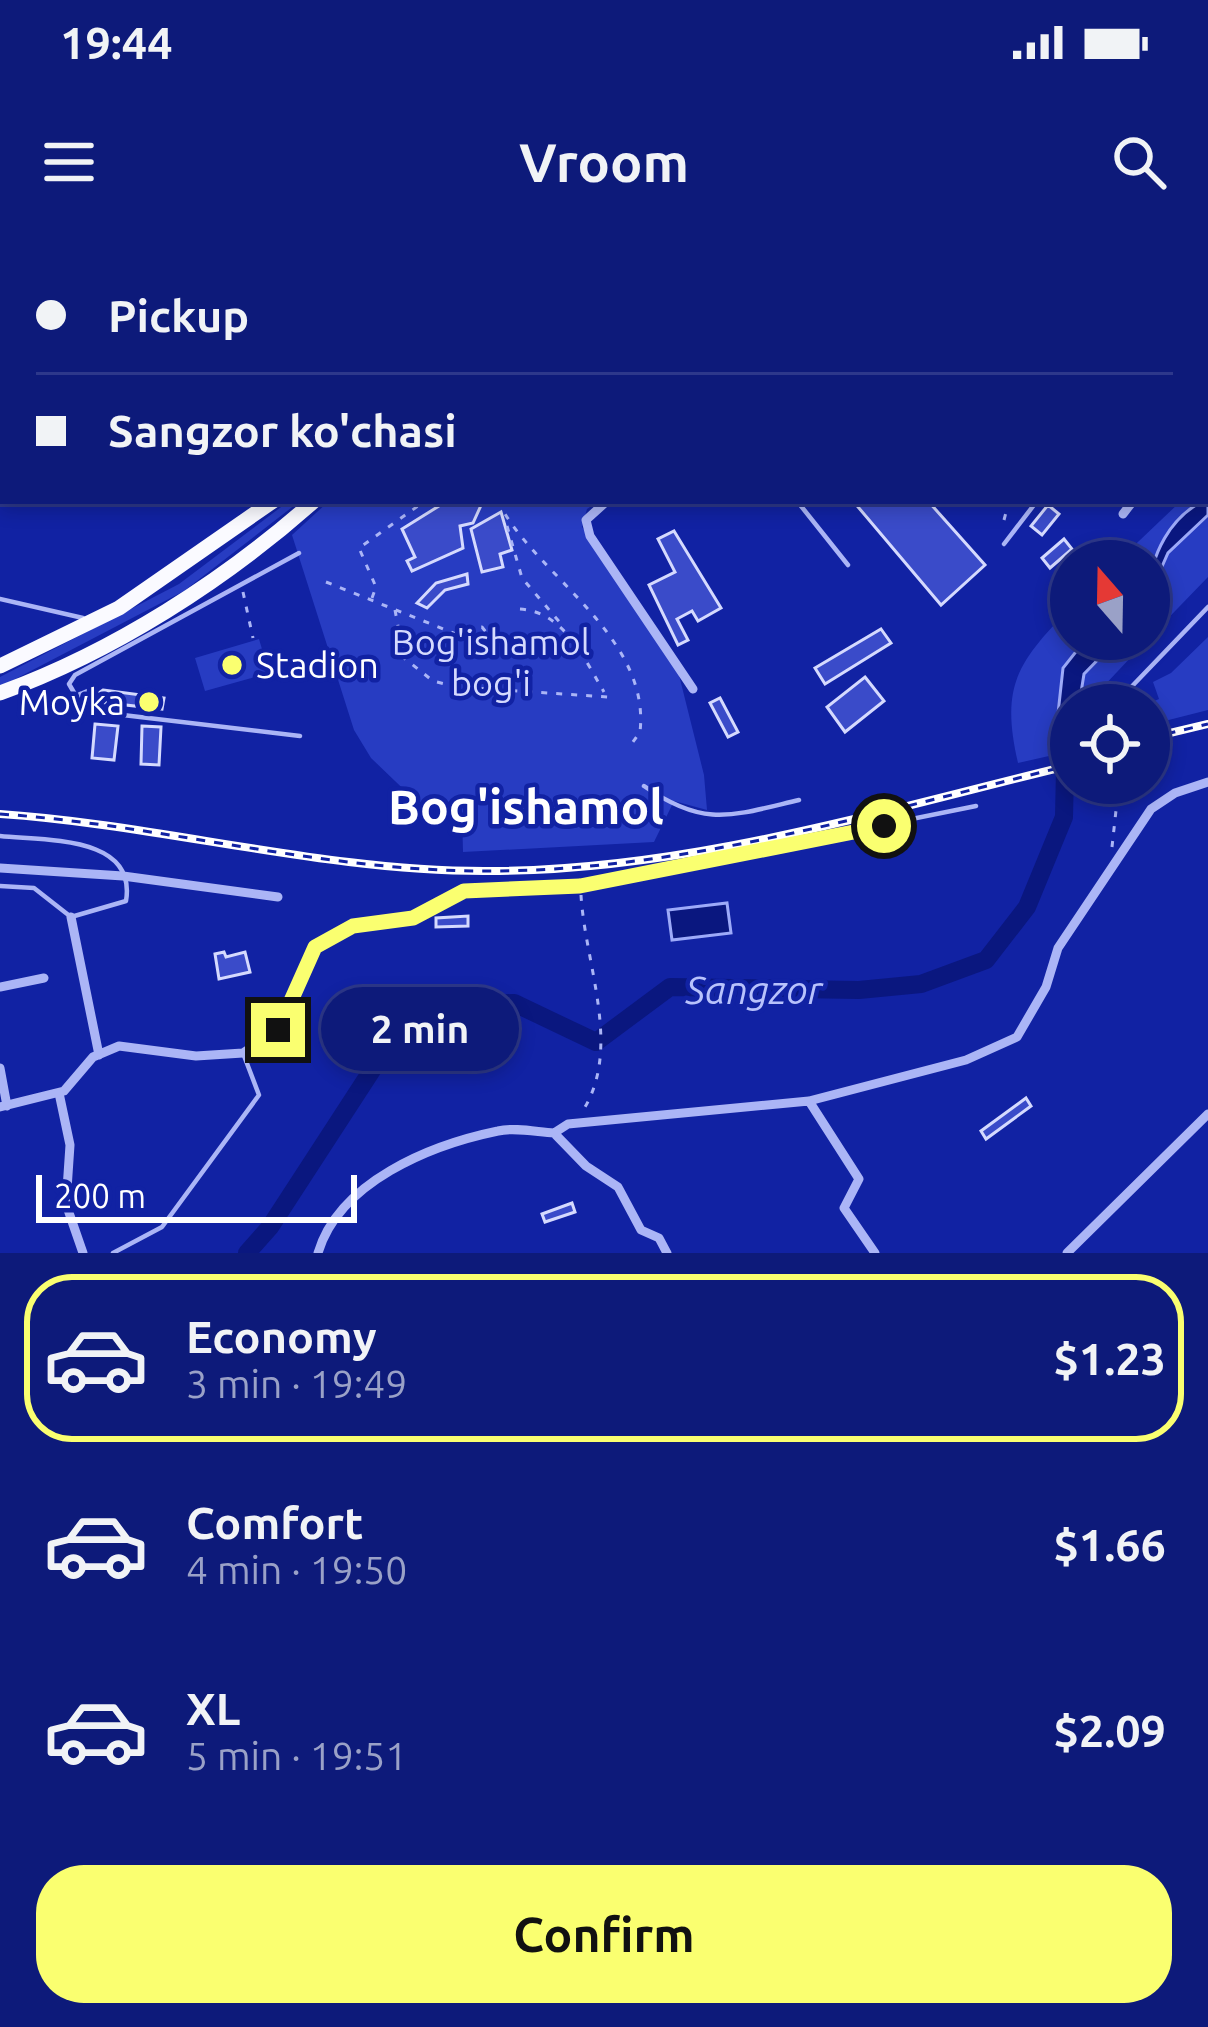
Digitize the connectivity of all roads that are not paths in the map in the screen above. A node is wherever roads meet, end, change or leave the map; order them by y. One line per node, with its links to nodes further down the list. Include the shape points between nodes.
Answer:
1 (269, 504): 14 (main road)
2 (311, 504): 10 (main road)
3 (604, 504): 19 (street, via 586,520 590,536)
4 (799, 504): 11 (lane)
5 (1035, 504): 8 (lane)
6 (1130, 504): 7 (street)
7 (1123, 514)
8 (1004, 544)
9 (299, 553): 10 (lane)
10 (267, 555): 16 (main road); 16 (lane, via 241,585)
11 (848, 565)
12 (0, 599): 14 (lane)
13 (1208, 607): 17 (lane)
14 (94, 620): 15 (main road)
15 (0, 666)
16 (74, 667): 20 (main road); 21 (lane, via 69,684)
17 (1134, 684)
18 (92, 689): 21 (lane)
19 (693, 689)
20 (0, 693)
21 (80, 694): 22 (lane, via 89,711)
22 (300, 736)
23 (1208, 782): 40 (street, via 1151,809 1058,949 1017,1037 966,1060)
24 (644, 786): 25 (lane, via 682,812 706,815)
25 (799, 800)
26 (976, 806): 33 (lane, via 580,886 464,891 413,918 353,926)
27 (0, 836): 29 (lane, via 92,847 116,858)
28 (0, 868): 29 (street)
29 (127, 876): 31 (street); 32 (lane, via 126,902)
30 (0, 886): 32 (lane, via 34,888)
31 (278, 897)
32 (71, 917): 37 (street)
33 (315, 947): 36 (street, via 278,1030)
34 (44, 977): 35 (street)
35 (0, 987)
36 (243, 1053): 37 (street, via 119,1046); 45 (lane, via 260,1095 162,1227)
37 (99, 1054): 39 (street)
38 (0, 1068): 41 (street)
39 (59, 1093): 41 (street); 44 (street, via 70,1145 66,1204)
40 (809, 1101): 43 (street, via 574,1124); 48 (street, via 859,1180 844,1208)
41 (3, 1107)
42 (1208, 1114): 49 (street)
43 (554, 1133): 46 (street, via 501,1130 395,1166 325,1228); 47 (street, via 618,1187 641,1230)
44 (82, 1253)
45 (113, 1253)
46 (318, 1253)
47 (668, 1253)
48 (875, 1253)
49 (1067, 1253)

